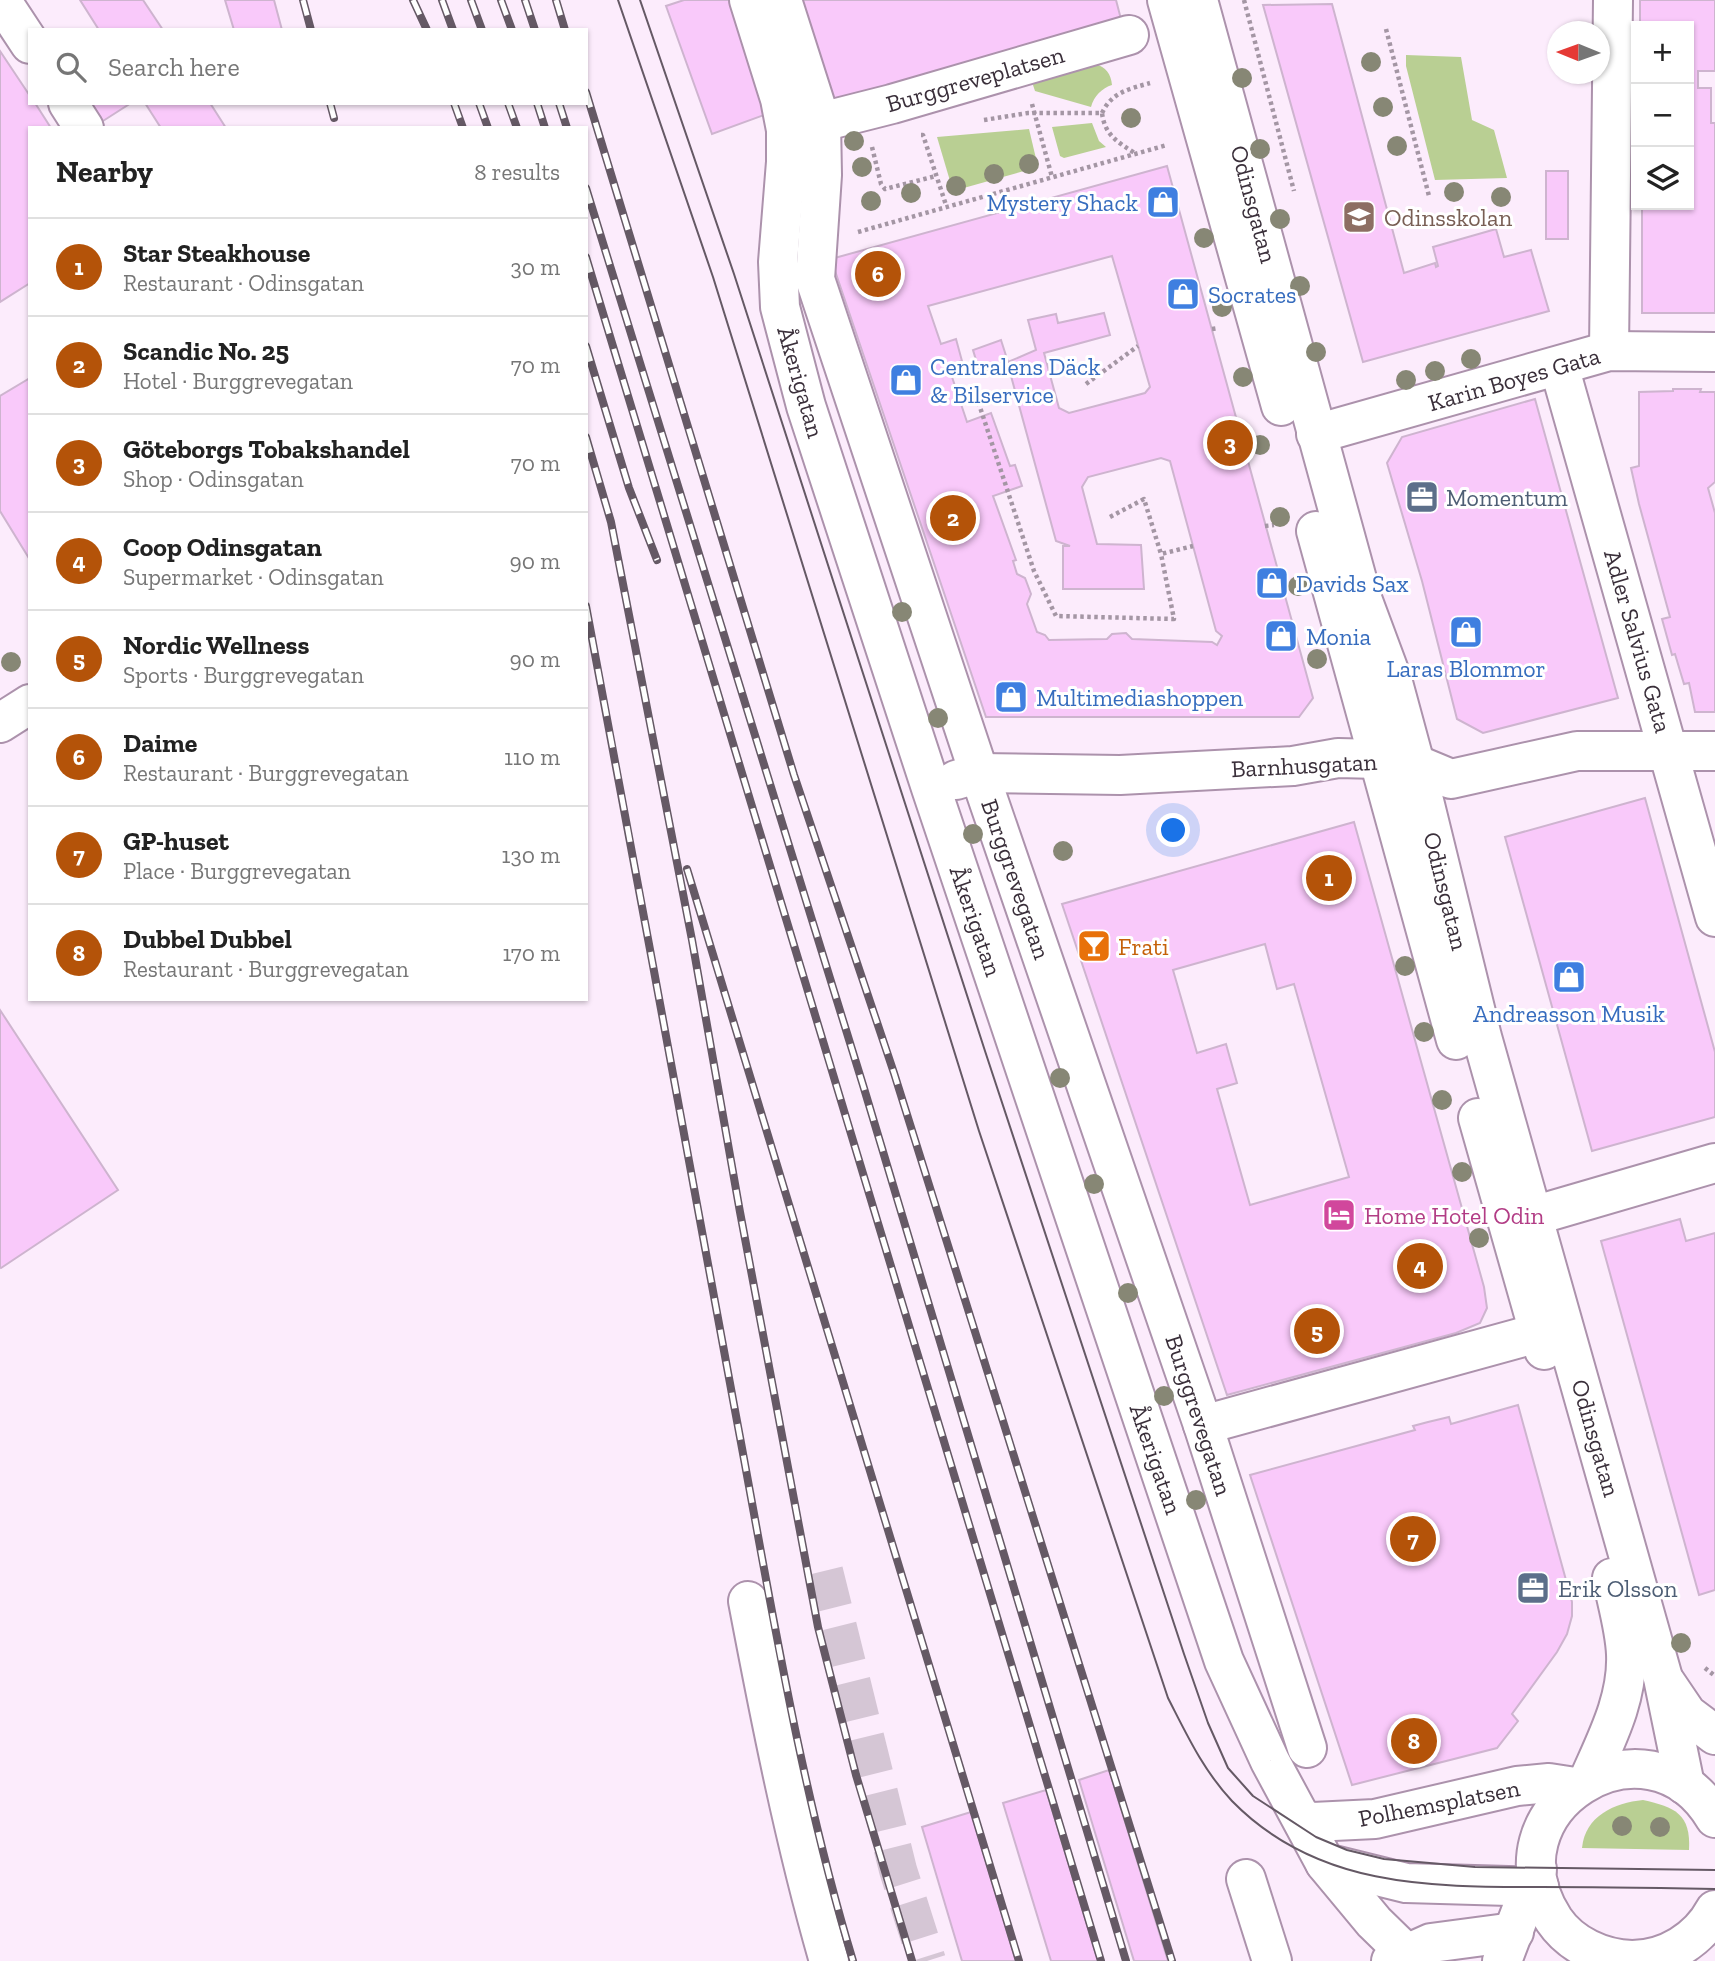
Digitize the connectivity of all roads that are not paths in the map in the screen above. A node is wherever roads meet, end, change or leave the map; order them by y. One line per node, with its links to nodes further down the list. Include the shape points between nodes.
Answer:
1 (1, 0): 8 (street)
2 (749, 0): 23 (street, Åkerigatan, via 786,130 778,273 785,331)
3 (782, 0): 10 (street, Burggrevegatan)
4 (1167, 0): 20 (street, Odinsgatan)
5 (1198, 0): 15 (street, Odinsgatan)
6 (1613, 0): 12 (street)
7 (1129, 35): 10 (street, Burggreveplatsen)
8 (28, 41)
9 (69, 105): 11 (street)
10 (821, 122): 22 (street, Burggrevegatan, via 816,279)
11 (83, 126)
12 (1609, 351): 13 (street, Karin Boyes Gata); 14 (street, Karin Boyes Gata)
13 (1709, 352)
14 (1559, 366): 15 (street, Karin Boyes Gata); 18 (street, Adler Salvius Gata)
15 (1316, 434): 21 (street, Odinsgatan)
16 (28, 705): 17 (street)
17 (0, 723)
18 (1670, 751): 19 (street, Barnhusgatan); 21 (street, Barnhusgatan, via 1577,751 1451,779); 24 (street, Adler Salvius Gata)
19 (1715, 751)
20 (1378, 759): 21 (street, Barnhusgatan); 22 (street, Barnhusgatan, via 1120,775); 27 (street, Odinsgatan)
21 (1415, 764): 26 (street, Odinsgatan, via 1482,1037)
22 (979, 773): 23 (street, Barnhusgatan); 28 (street, Burggrevegatan)
23 (931, 788): 35 (street, Åkerigatan, via 1224,1661)
24 (1715, 917)
25 (1715, 1163): 26 (street)
26 (1533, 1216): 30 (street, Odinsgatan)
27 (1538, 1333): 28 (street); 33 (street, Odinsgatan, via 1612,1577 1626,1654 1617,1716)
28 (1203, 1425): 32 (street, Burggrevegatan)
29 (748, 1601): 44 (street, via 807,1885)
30 (1663, 1678): 31 (street, via 1687,1714); 34 (street, Odinsgatan)
31 (1715, 1735)
32 (1307, 1748)
33 (1582, 1783): 34 (street, Polhemsplatsen, via 1613,1771 1638,1769 1663,1774); 35 (street, Polhemsplatsen, via 1517,1786 1375,1819); 38 (street, Polhemsplatsen, via 1548,1818 1538,1848)
34 (1703, 1796)
35 (1303, 1820): 36 (street, Åkerigatan)
36 (1325, 1863): 38 (street, via 1406,1882); 43 (street, Åkerigatan)
37 (1246, 1879): 45 (street)
38 (1535, 1881): 41 (street); 42 (street, via 1556,1923)
39 (1715, 1910): 40 (street, via 1702,1929)
40 (1703, 1940): 42 (street, via 1640,1959)
41 (1508, 1947): 43 (street, via 1431,1942)
42 (1580, 1955)
43 (1404, 1958)
44 (829, 1961)
45 (1272, 1961)

